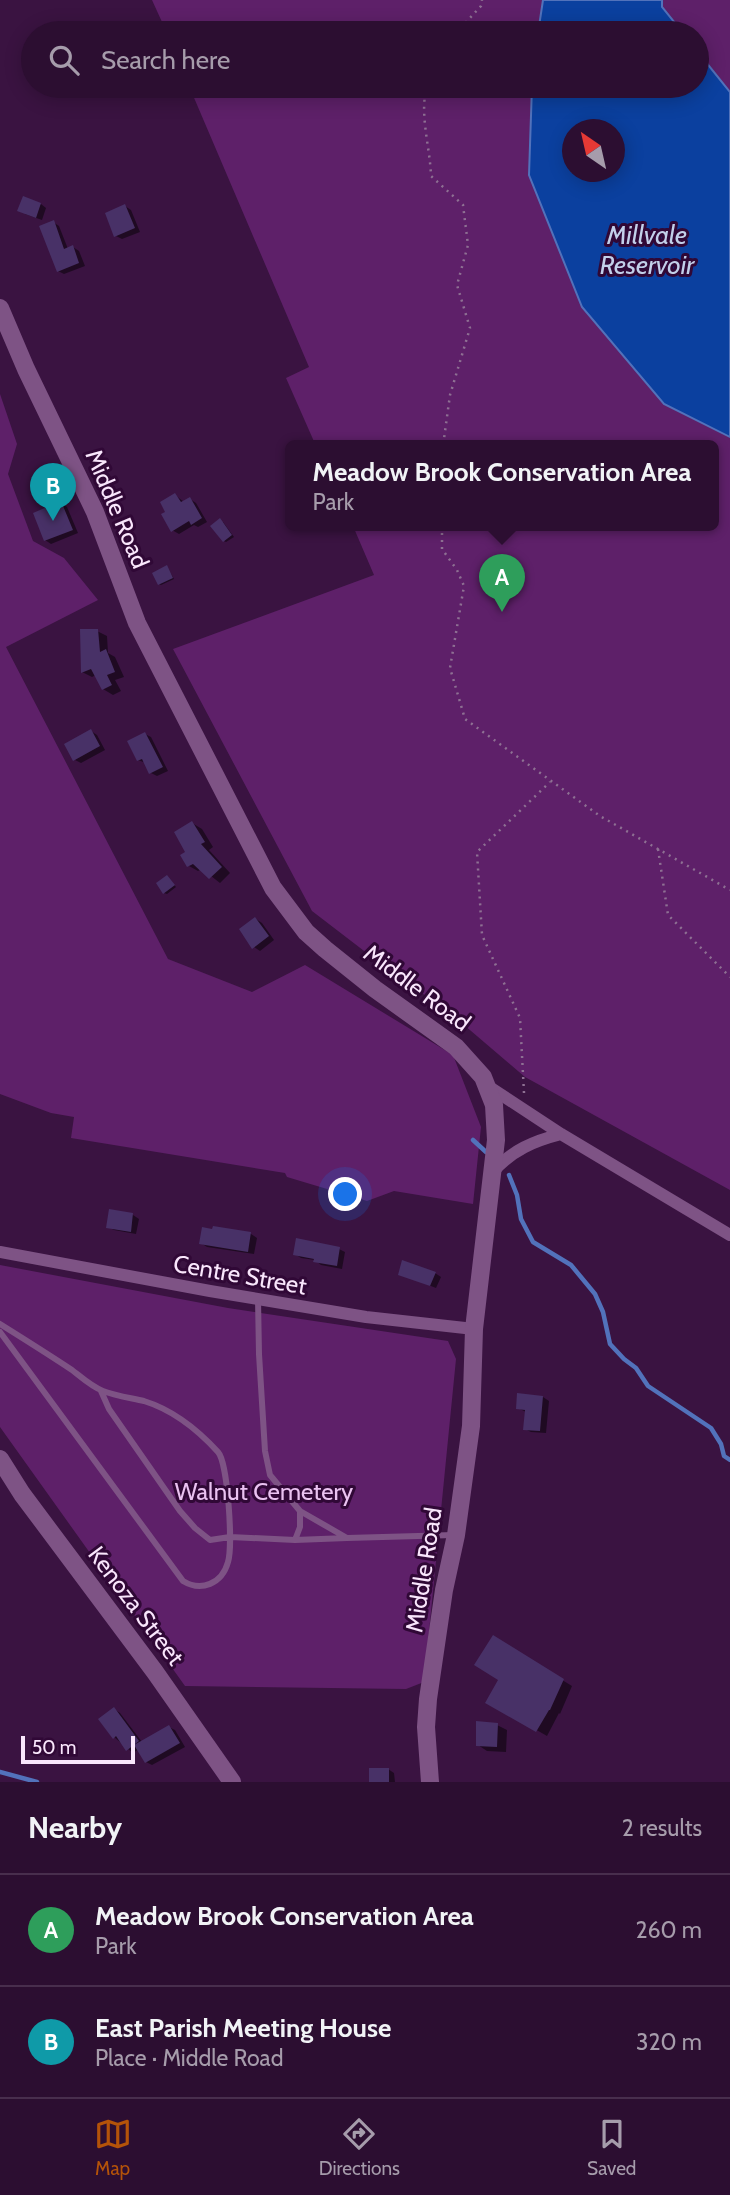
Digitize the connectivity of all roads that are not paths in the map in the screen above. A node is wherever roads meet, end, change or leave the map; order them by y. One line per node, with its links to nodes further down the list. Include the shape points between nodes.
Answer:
1 (0, 308): 2 (street, Middle Road, via 95,512 137,623 273,888 306,932 456,1047)
2 (488, 1086): 3 (street); 4 (street, Middle Road, via 496,1122)
3 (561, 1134): 4 (street, via 528,1144); 5 (street)
4 (493, 1172): 9 (street, Middle Road)
5 (730, 1235)
6 (0, 1252): 7 (street, Centre Street)
7 (258, 1300): 9 (street, Centre Street); 13 (lane, via 265,1451 270,1475)
8 (0, 1324): 11 (lane)
9 (474, 1329): 14 (street, Middle Road, via 471,1426)
10 (0, 1332): 15 (lane, via 183,1581 202,1587 223,1574 229,1562)
11 (101, 1391): 15 (lane, via 108,1409 187,1520 210,1540); 15 (lane, via 170,1411 221,1455)
12 (0, 1459): 18 (street, Kenoza Street)
13 (300, 1511): 16 (lane); 17 (lane)
14 (456, 1535): 16 (lane); 19 (street, Middle Road, via 428,1699)
15 (230, 1537): 17 (lane)
16 (347, 1538): 17 (lane)
17 (295, 1540)
18 (232, 1782)
19 (430, 1782)

